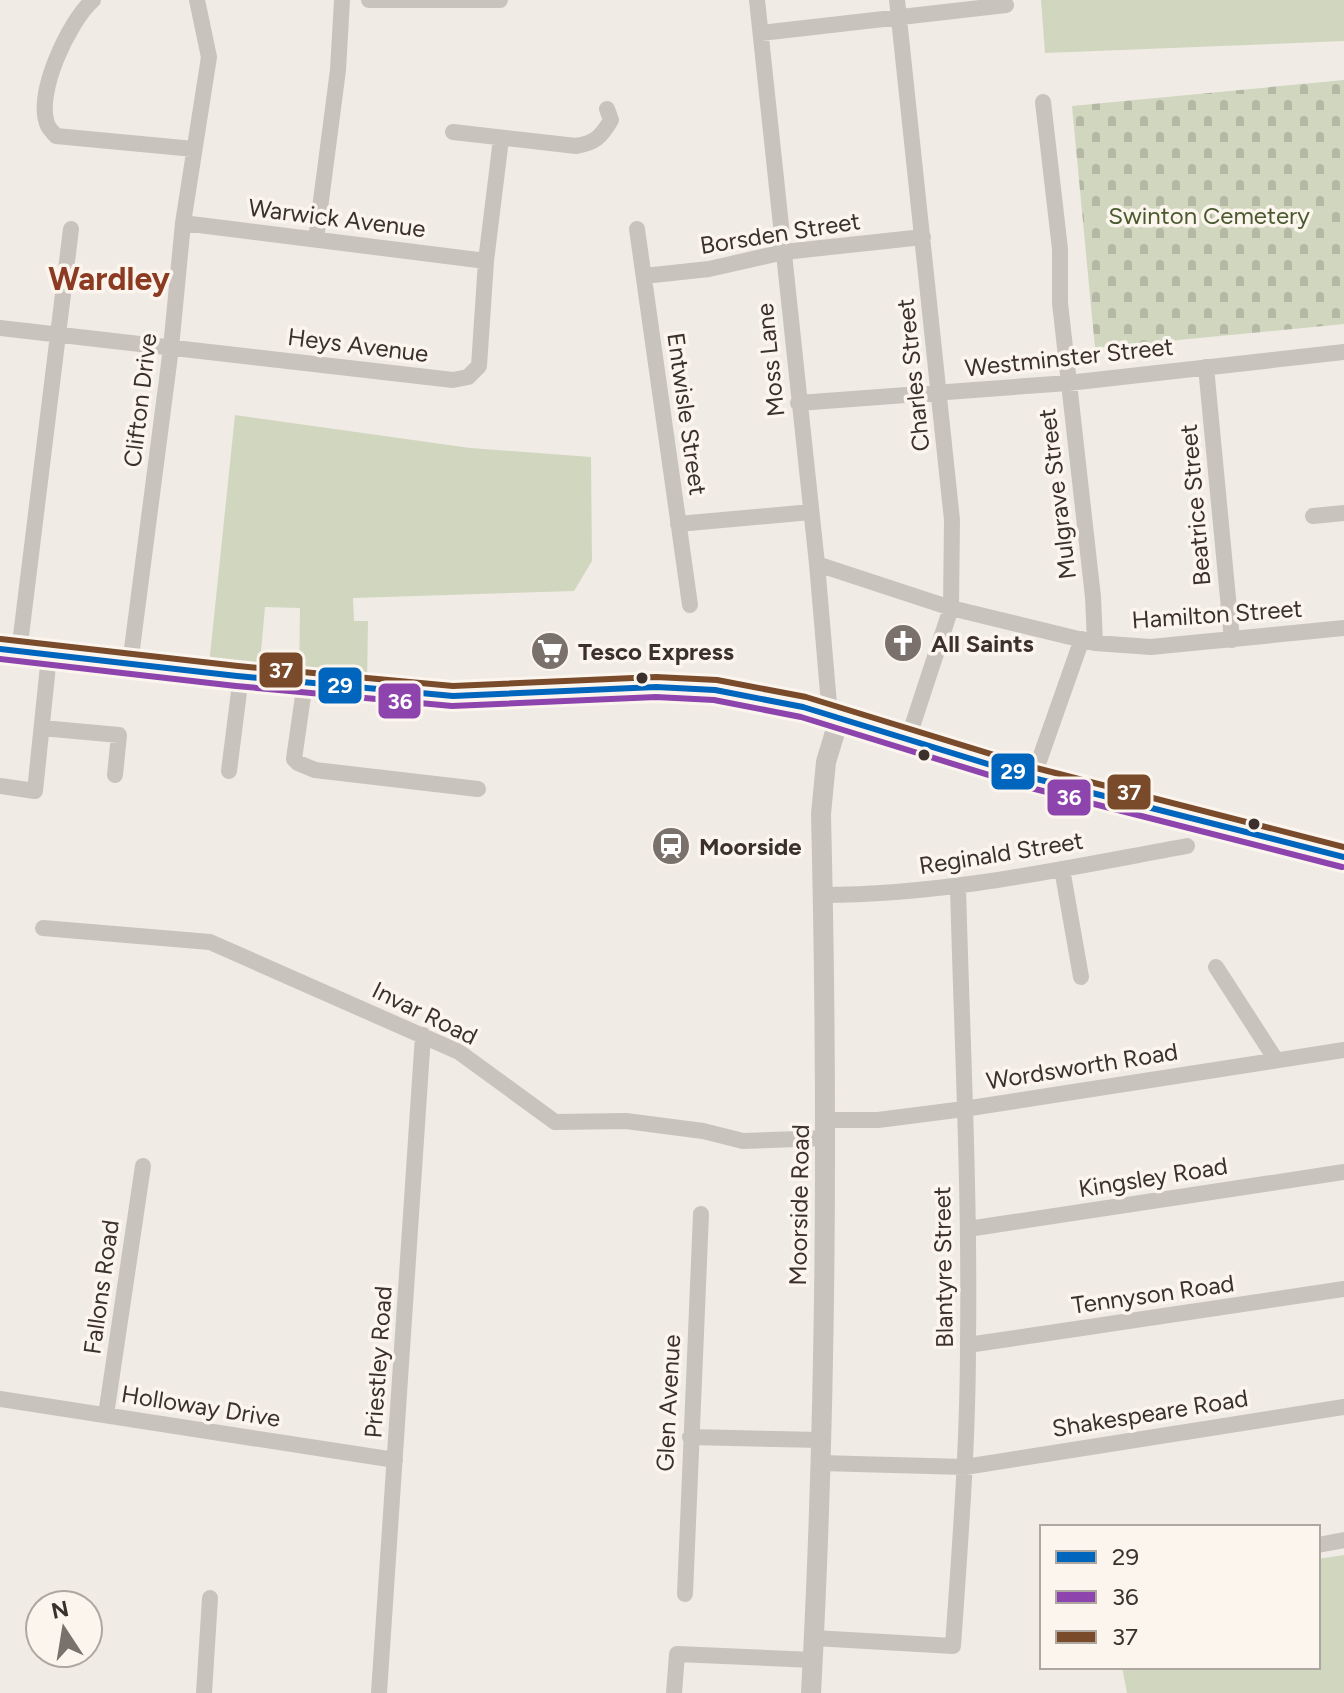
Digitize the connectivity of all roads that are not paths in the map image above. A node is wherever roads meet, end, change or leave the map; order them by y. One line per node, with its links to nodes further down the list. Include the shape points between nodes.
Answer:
1 (93, 0): 15 (street, via 50,75 48,125 56,136)
2 (197, 0): 15 (street, Clifton Drive, via 209,57)
3 (369, 0): 4 (street)
4 (500, 0)
5 (757, 0): 10 (street, Moss Lane)
6 (897, 0): 9 (street, Charles Street)
7 (347, 1): 20 (street)
8 (1006, 5): 9 (street)
9 (899, 18): 10 (street); 19 (street, Charles Street)
10 (761, 33): 21 (street, Moss Lane)
11 (1038, 110): 29 (street, Mulgrave Street, via 1060,249)
12 (614, 115): 14 (street, via 601,137 590,144)
13 (453, 132): 14 (street)
14 (501, 139): 22 (street, Heys Avenue)
15 (194, 149): 16 (street, Clifton Drive)
16 (183, 223): 20 (street, Warwick Avenue); 26 (street, Clifton Drive)
17 (71, 229): 25 (street)
18 (637, 229): 23 (street, Entwisle Street)
19 (923, 237): 21 (street, Borsden Street); 30 (street, Charles Street)
20 (316, 239): 22 (street, Warwick Avenue)
21 (784, 252): 23 (street, Borsden Street, via 709,269); 31 (street, Moss Lane)
22 (486, 261): 26 (street, Heys Avenue, via 479,366 468,377 453,380)
23 (644, 276): 35 (street, Entwisle Street)
24 (0, 328): 25 (street, Heys Avenue)
25 (58, 335): 26 (street, Heys Avenue); 42 (street)
26 (171, 348): 44 (street, Clifton Drive)
27 (1344, 352): 28 (street, Westminster Street)
28 (1206, 367): 29 (street, Westminster Street); 40 (street, Beatrice Street)
29 (1068, 383): 30 (street, Westminster Street); 41 (street, Mulgrave Street, via 1093,597)
30 (938, 394): 31 (street, Westminster Street); 38 (street, Charles Street, via 952,520)
31 (798, 403): 32 (street, Moss Lane)
32 (811, 512): 35 (street); 36 (street, Moss Lane)
33 (1344, 513): 34 (street)
34 (1313, 516)
35 (678, 524): 37 (street, Entwisle Street)
36 (817, 564): 38 (street, Hamilton Street); 47 (street, Moss Lane)
37 (690, 605)
38 (951, 608): 41 (street, Hamilton Street); 49 (street, Charles Street)
39 (1344, 628): 40 (street, Hamilton Street)
40 (1232, 640): 41 (street, Hamilton Street, via 1151,647)
41 (1088, 641): 52 (street, Mulgrave Street)
42 (10, 651): 43 (main road)
43 (49, 656): 44 (main road); 48 (street)
44 (130, 664): 45 (main road)
45 (241, 676): 46 (main road); 50 (street)
46 (305, 682): 47 (main road, via 453,696 700,689 769,699); 54 (street, via 294,759 298,763 315,770)
47 (835, 717): 49 (main road); 59 (street, Moorside Road, via 821,814)
48 (42, 728): 51 (street, via 119,735); 53 (street, via 35,791)
49 (908, 739): 52 (main road)
50 (229, 771)
51 (115, 775)
52 (1038, 780): 56 (main road)
53 (0, 786)
54 (478, 789)
55 (1187, 846): 57 (street, Reginald Street)
56 (1344, 857)
57 (1062, 869): 58 (street, Reginald Street); 62 (street)
58 (958, 887): 59 (street, Reginald Street); 66 (street, Blantyre Street)
59 (822, 895): 67 (street, Moorside Road)
60 (43, 928): 63 (street, Invar Road, via 210,942)
61 (1216, 967): 65 (street)
62 (1081, 977)
63 (423, 1035): 67 (street, Invar Road, via 459,1052 555,1122 626,1121 743,1141); 79 (street, Priestley Road)
64 (1344, 1050): 65 (street, Wordsworth Road)
65 (1276, 1060): 66 (street, Wordsworth Road)
66 (964, 1109): 67 (street, Wordsworth Road); 71 (street, Blantyre Street)
67 (826, 1129): 78 (street, Moorside Road)
68 (143, 1166): 76 (street, Fallons Road)
69 (1344, 1172): 71 (street, Kingsley Road)
70 (701, 1214): 77 (street, Glen Avenue)
71 (968, 1229): 73 (street, Blantyre Street)
72 (1344, 1289): 73 (street, Tennyson Road)
73 (968, 1345): 81 (street, Blantyre Street)
74 (0, 1399): 76 (street, Holloway Drive)
75 (1344, 1407): 81 (street, Shakespeare Road)
76 (106, 1415): 79 (street, Holloway Drive)
77 (690, 1437): 78 (street); 84 (street, Glen Avenue)
78 (821, 1440): 80 (street, Moorside Road)
79 (395, 1460): 89 (street, Priestley Road)
80 (820, 1463): 81 (street, Shakespeare Road); 86 (street, Moorside Road)
81 (965, 1467): 86 (street, Blantyre Street, via 953,1646)
82 (1344, 1540): 83 (street)
83 (1320, 1545)
84 (685, 1594)
85 (210, 1598): 88 (street)
86 (814, 1638): 87 (street, Moorside Road)
87 (813, 1660): 90 (street, via 677,1654); 91 (street, Moorside Road)
88 (204, 1693)
89 (379, 1693)
90 (674, 1693)
91 (811, 1693)

